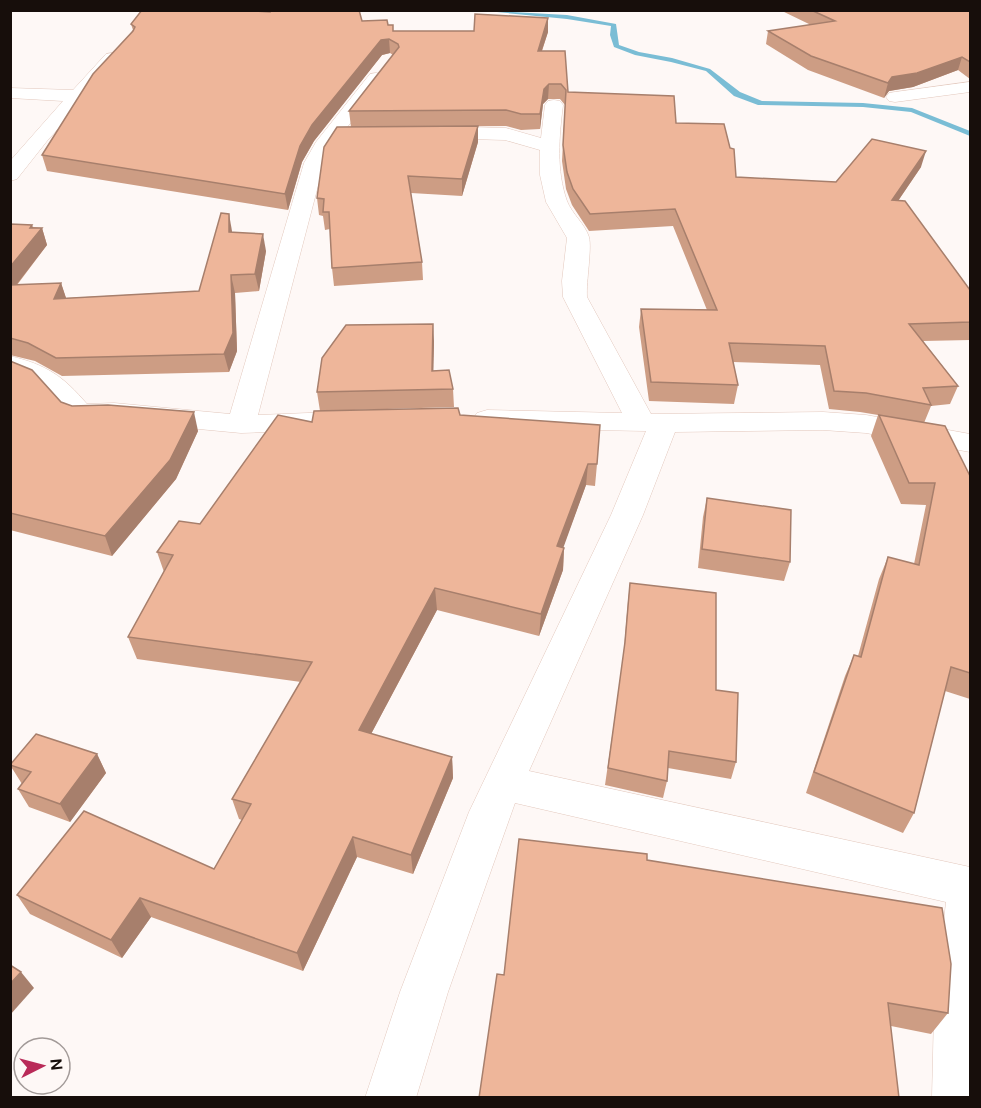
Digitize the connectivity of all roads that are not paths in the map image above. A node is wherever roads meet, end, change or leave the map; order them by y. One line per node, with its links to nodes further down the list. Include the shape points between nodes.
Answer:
1 (120, 49): 5 (street)
2 (390, 60): 15 (street, via 344,134 314,163)
3 (970, 87): 6 (street)
4 (10, 93): 5 (street)
5 (77, 96): 10 (street)
6 (895, 98)
7 (554, 105): 9 (street)
8 (411, 133): 9 (street, via 506,134)
9 (550, 147): 14 (street, via 555,196 578,238 575,297 587,323)
10 (10, 175)
11 (10, 364): 15 (street, via 52,380 79,413 114,412)
12 (459, 418): 14 (street)
13 (379, 419): 15 (street)
14 (652, 423): 16 (street, via 823,421 866,424); 17 (street, via 627,515)
15 (241, 424)
16 (970, 443)
17 (503, 783): 18 (street); 19 (street, via 424,992)
18 (970, 888): 20 (street, via 958,1012)
19 (390, 1098)
20 (957, 1098)

